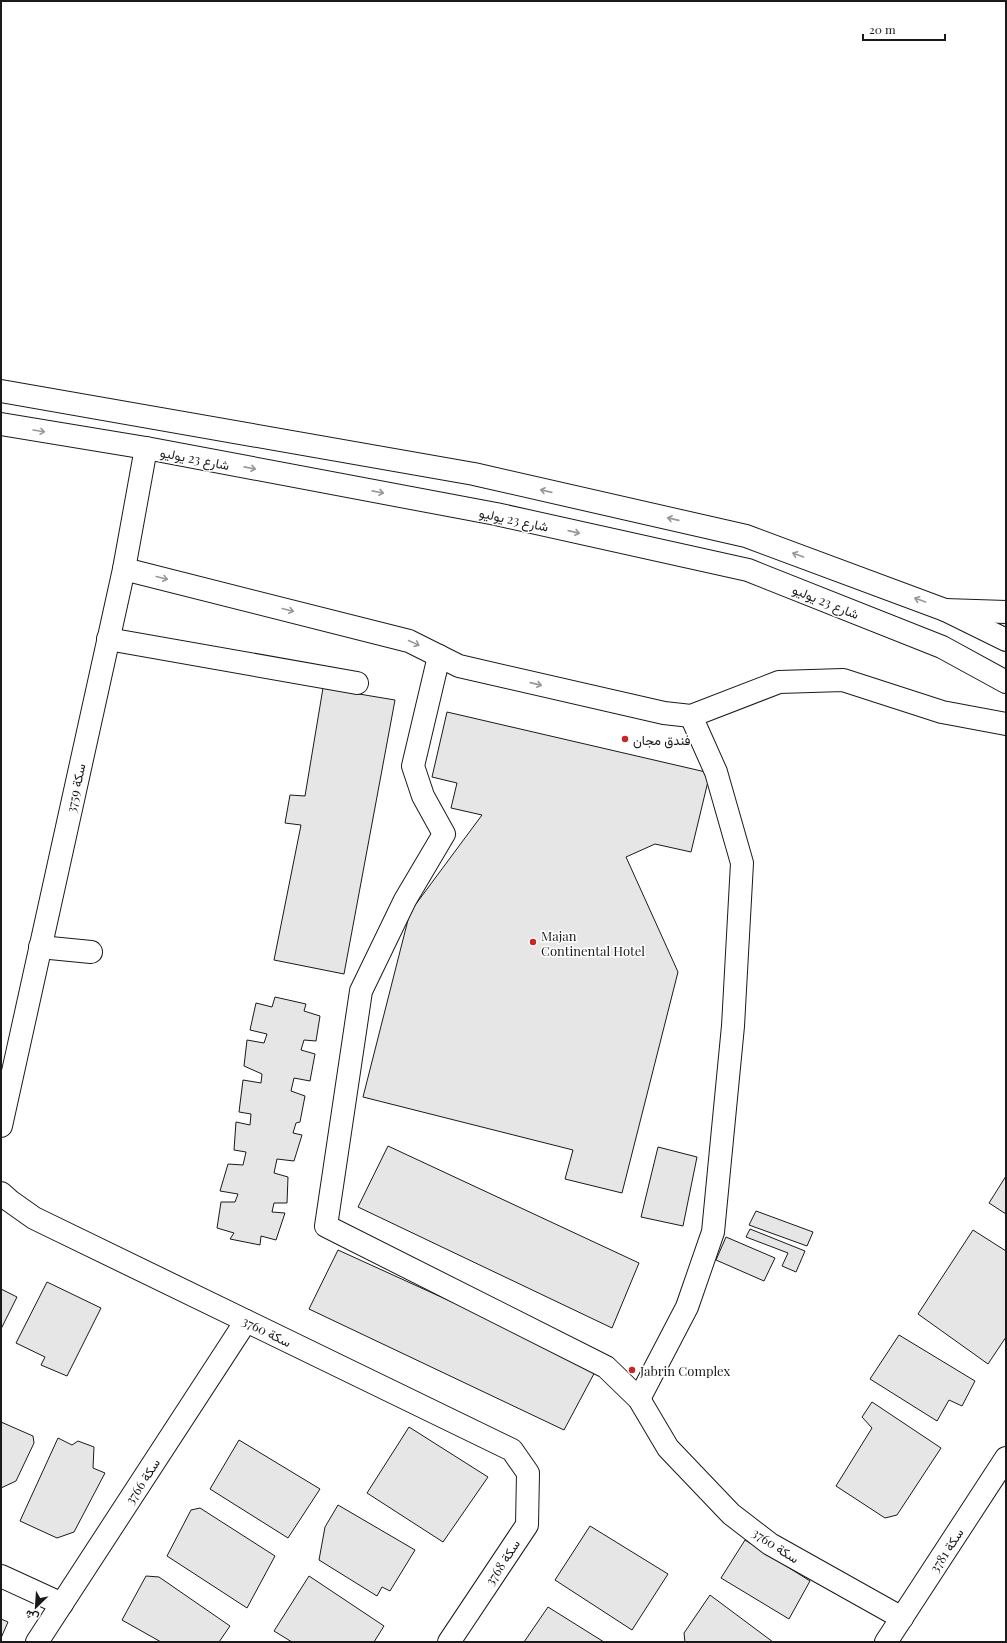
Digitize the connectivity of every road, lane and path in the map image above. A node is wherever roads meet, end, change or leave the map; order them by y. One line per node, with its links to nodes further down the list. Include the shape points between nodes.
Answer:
1 (1, 391): 5 (street, one-way to 1, via 746,536 474,474)
2 (1, 424): 3 (street, شارع 23 يوليو, one-way to 3)
3 (146, 448): 4 (street, سكة 3759); 10 (street, شارع 23 يوليو, one-way to 10, via 496,514 748,570 942,647)
4 (124, 569): 7 (street, سكة 3759); 9 (street, one-way to 9, via 410,641)
5 (945, 610): 6 (street); 8 (street)
6 (1006, 612)
7 (108, 638): 11 (street); 14 (street, سكة 3759)
8 (1006, 640)
9 (439, 656): 12 (street, one-way to 12, via 459,666 664,713); 19 (street, سكة 3760, via 413,766 423,796 444,834 405,900 361,991 326,1226 606,1367)
10 (1006, 682)
11 (357, 683)
12 (691, 716): 13 (street, via 779,682 843,680 942,712); 19 (street, via 716,772 742,863 733,1026 713,1232 687,1307)
13 (1006, 724)
14 (40, 947): 15 (street); 16 (street, سكة 3759)
15 (91, 952)
16 (1, 1126)
17 (1, 1193): 18 (street, سكة 3760, via 34,1218)
18 (246, 1321): 21 (street, سكة 3760, via 512,1450); 23 (street, سكة 3766)
19 (639, 1399): 24 (street, سكة 3760, via 668,1448 731,1514 770,1544)
20 (1006, 1458): 24 (street, سكة 3781)
21 (528, 1473): 26 (street, سكة 3768, via 527,1525)
22 (1, 1576): 23 (street)
23 (62, 1604): 25 (street, سكة 3766)
24 (902, 1618): 27 (street, سكة 3781)
25 (38, 1642)
26 (449, 1642)
27 (886, 1642)

